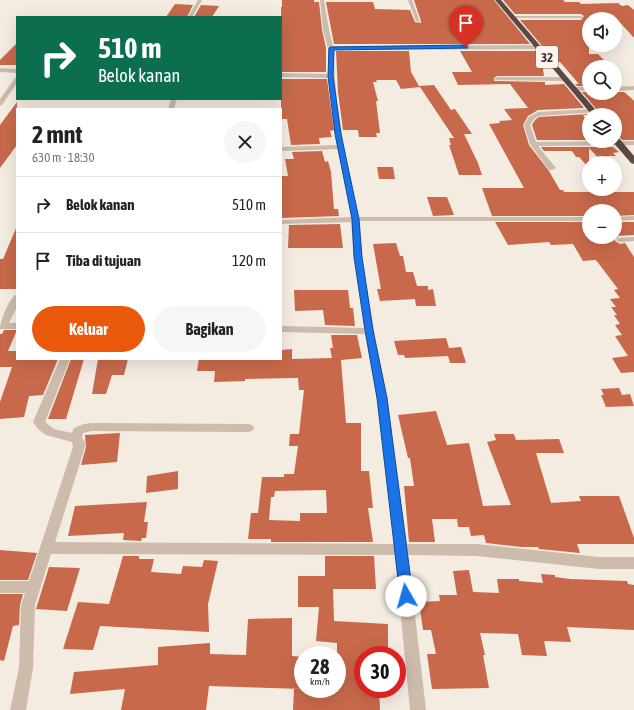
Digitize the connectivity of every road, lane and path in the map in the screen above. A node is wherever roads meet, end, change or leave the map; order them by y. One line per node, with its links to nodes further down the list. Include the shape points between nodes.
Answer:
1 (200, 0): 5 (street)
2 (322, 0): 10 (street)
3 (410, 0): 8 (street)
4 (498, 0): 6 (highway, 32)
5 (191, 16)
6 (513, 17): 7 (street); 9 (highway, 32)
7 (581, 17)
8 (418, 21)
9 (539, 47): 10 (street); 16 (highway, 32)
10 (331, 48): 14 (street)
11 (0, 70): 12 (street)
12 (16, 71)
13 (282, 75): 14 (street)
14 (331, 76): 29 (street)
15 (497, 79): 16 (street)
16 (566, 79): 19 (highway, 32)
17 (16, 80): 22 (street)
18 (634, 88): 21 (street)
19 (574, 89): 20 (street); 23 (highway, 32)
20 (582, 89)
21 (622, 89)
22 (0, 104)
23 (590, 108)
24 (582, 113): 28 (street, via 538,114 531,118 527,125)
25 (582, 142): 28 (street)
26 (622, 142): 27 (street)
27 (634, 143)
28 (533, 144): 33 (street)
29 (341, 147): 31 (street); 35 (street)
30 (622, 148): 32 (highway)
31 (282, 150)
32 (634, 161)
33 (552, 168)
34 (634, 218): 37 (street)
35 (355, 219): 36 (street); 38 (street); 45 (street)
36 (582, 219)
37 (622, 219)
38 (282, 222)
39 (634, 239): 40 (street)
40 (622, 240)
41 (16, 299): 42 (street)
42 (1, 326): 43 (street)
43 (16, 326)
44 (282, 329): 45 (street)
45 (369, 330): 50 (street, via 382,398)
46 (65, 360): 48 (street, via 39,422 51,433)
47 (248, 428): 48 (street, via 92,427 78,431)
48 (76, 439): 49 (street, via 79,446)
49 (46, 548): 50 (street); 53 (street)
50 (401, 550): 51 (street, via 476,550 599,563); 55 (street)
51 (634, 563)
52 (0, 587): 53 (street)
53 (32, 587): 54 (street, via 26,614 26,668)
54 (18, 710)
55 (418, 710)

